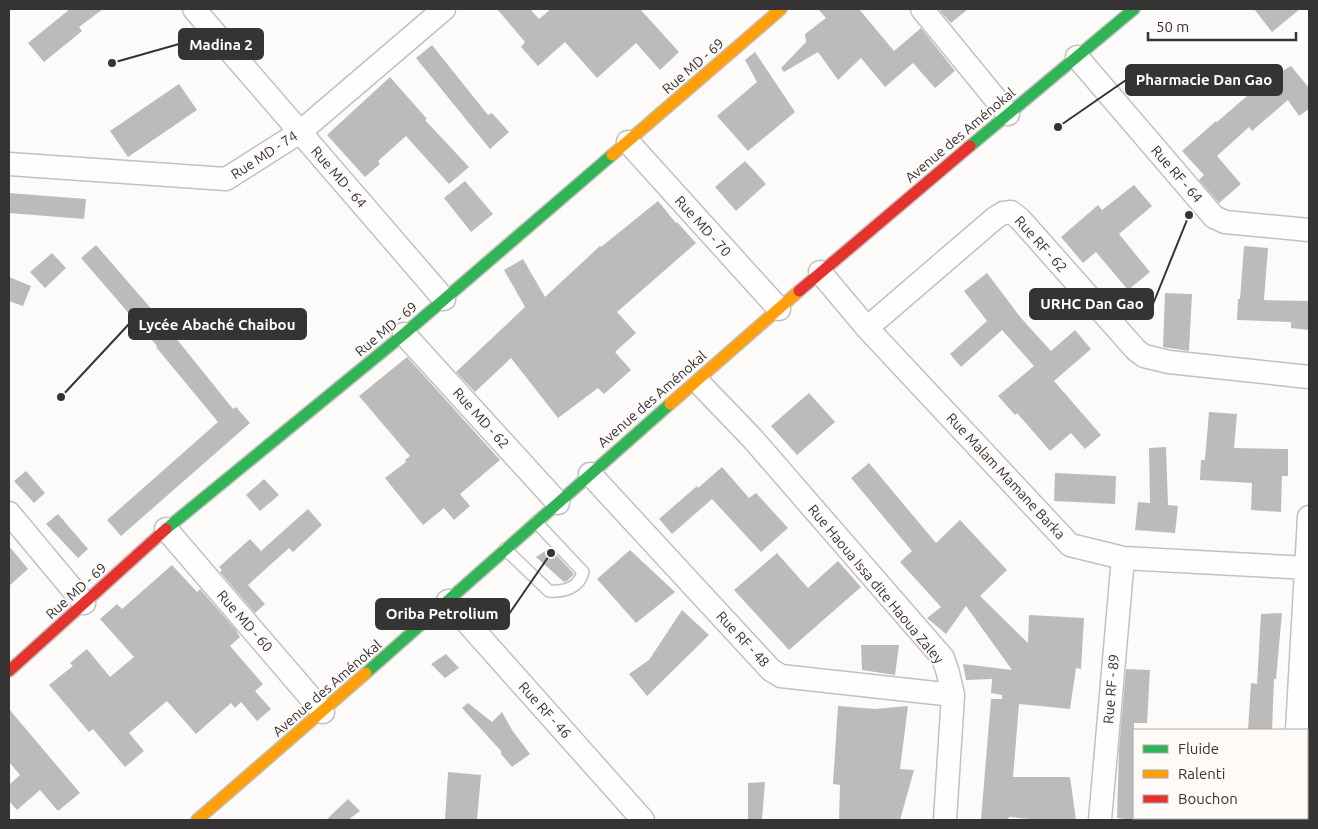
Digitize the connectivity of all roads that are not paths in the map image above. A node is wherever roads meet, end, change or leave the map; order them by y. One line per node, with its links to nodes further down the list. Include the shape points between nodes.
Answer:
1 (194, 9): 8 (street, Rue MD - 64)
2 (444, 9): 8 (street, Rue MD - 74)
3 (781, 9): 9 (main road, Rue MD - 69)
4 (922, 9): 7 (street)
5 (1134, 9): 6 (main road, Avenue des Aménokal)
6 (1077, 57): 7 (main road, Avenue des Aménokal); 11 (street, Rue RF - 64, via 1214,217 1226,222)
7 (1008, 114): 12 (main road, Avenue des Aménokal)
8 (300, 132): 10 (street, Rue MD - 74, via 226,179); 13 (street, Rue MD - 64)
9 (628, 142): 13 (main road, Rue MD - 69); 14 (street, Rue MD - 70)
10 (9, 164)
11 (1309, 230)
12 (820, 272): 14 (main road, Avenue des Aménokal); 15 (street, Rue Malam Mamane Barka)
13 (444, 299): 16 (main road, Rue MD - 69)
14 (779, 309): 19 (main road, Avenue des Aménokal)
15 (868, 328): 17 (street, Rue RF - 62, via 995,218 1011,212 1144,356 1169,362); 26 (street, Rue Malam Mamane Barka, via 1070,545)
16 (404, 334): 20 (street, Rue MD - 62); 24 (main road, Rue MD - 69)
17 (1309, 377)
18 (702, 386): 31 (street, Rue Haoua Issa dite Haoua Zaley, via 752,438 943,658)
19 (590, 474): 20 (main road, Avenue des Aménokal); 31 (street, Rue RF - 48, via 771,670 781,676)
20 (558, 503): 23 (main road, Avenue des Aménokal)
21 (9, 513): 29 (street)
22 (1309, 517): 27 (street)
23 (536, 522): 25 (main road, Avenue des Aménokal); 25 (lane, via 583,572 578,583 565,591 549,591)
24 (166, 529): 29 (main road, Rue MD - 69); 32 (street, Rue MD - 60)
25 (505, 549): 28 (main road, Avenue des Aménokal)
26 (1123, 558): 27 (street, Rue Malam Mamane Barka); 37 (street, Rue RF - 89)
27 (1308, 568): 33 (street)
28 (448, 600): 32 (main road, Avenue des Aménokal); 35 (street, Rue RF - 46)
29 (84, 603): 30 (main road, Rue MD - 69)
30 (9, 671)
31 (953, 694): 36 (street, Rue Haoua Issa dite Haoua Zaley)
32 (323, 712): 34 (main road, Avenue des Aménokal)
33 (1301, 719)
34 (197, 820)
35 (643, 820)
36 (945, 820)
37 (1100, 820)

